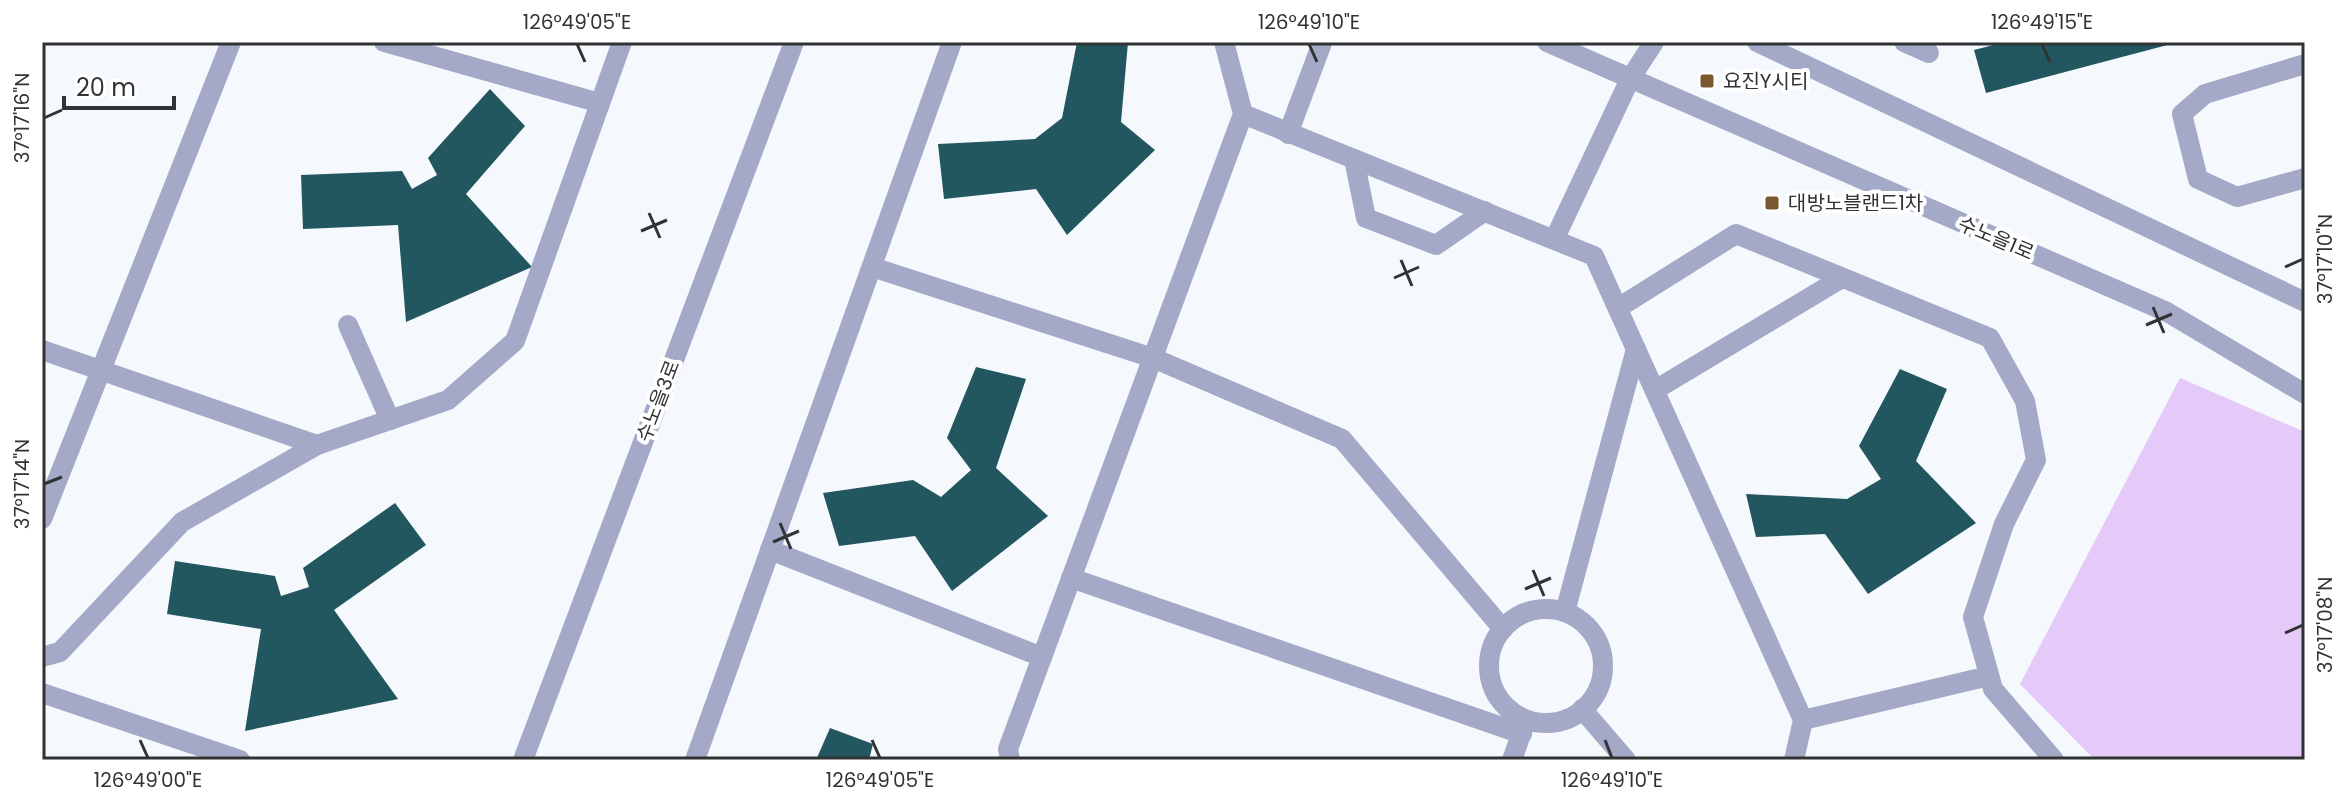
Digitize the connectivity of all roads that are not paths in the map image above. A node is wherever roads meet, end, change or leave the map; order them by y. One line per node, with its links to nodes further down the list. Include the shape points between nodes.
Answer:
1 (231, 42): 30 (street)
2 (384, 42): 15 (street)
3 (622, 42): 15 (street)
4 (794, 42): 48 (street, 수노을3로)
5 (952, 42): 22 (street)
6 (1224, 42): 16 (street)
7 (1547, 42): 14 (street, 수노을1로)
8 (1654, 42): 14 (street)
9 (1757, 42): 24 (street)
10 (1904, 42): 12 (street)
11 (1322, 43): 17 (street)
12 (1929, 53)
13 (2305, 64): 19 (street, via 2205,94 2182,114 2198,179 2237,197)
14 (1630, 79): 21 (street); 32 (street, 수노을1로, via 2167,312)
15 (600, 103): 33 (street, via 515,341 448,400)
16 (1243, 114): 17 (street); 29 (street)
17 (1288, 134): 18 (street)
18 (1354, 159): 20 (street); 20 (street, via 1366,218 1436,245)
19 (2305, 178)
20 (1485, 211): 21 (street)
21 (1555, 238): 25 (street, via 1594,256)
22 (872, 267): 29 (street); 36 (street)
23 (1842, 278): 25 (street, via 1736,234); 31 (street); 42 (street, via 1990,338 2025,401 2036,460 2004,524 1973,617)
24 (2305, 302)
25 (1618, 308): 27 (street)
26 (348, 325): 33 (street)
27 (1636, 349): 31 (street); 38 (street)
28 (42, 350): 30 (street)
29 (1153, 358): 37 (street); 39 (street, via 1342,439)
30 (101, 372): 34 (street); 35 (street)
31 (1655, 390): 45 (street)
32 (2305, 394)
33 (390, 420): 34 (street)
34 (317, 445): 40 (street, via 182,522 60,652)
35 (42, 519)
36 (770, 550): 41 (street); 49 (street)
37 (1071, 578): 41 (street); 46 (street)
38 (1565, 612): 39 (street, via 1527,611); 44 (street, via 1594,634 1602,652 1599,689)
39 (1503, 629): 46 (street, via 1490,652 1491,681 1504,706)
40 (42, 657)
41 (1042, 657): 50 (street, via 1008,749)
42 (1989, 676): 45 (street); 54 (street, via 1993,689)
43 (42, 693): 47 (street)
44 (1582, 709): 46 (street, via 1556,722); 52 (street)
45 (1803, 720): 53 (street)
46 (1524, 727): 51 (street)
47 (240, 760)
48 (523, 760)
49 (695, 760)
50 (1010, 760)
51 (1512, 760)
52 (1626, 760)
53 (1794, 760)
54 (2054, 760)

